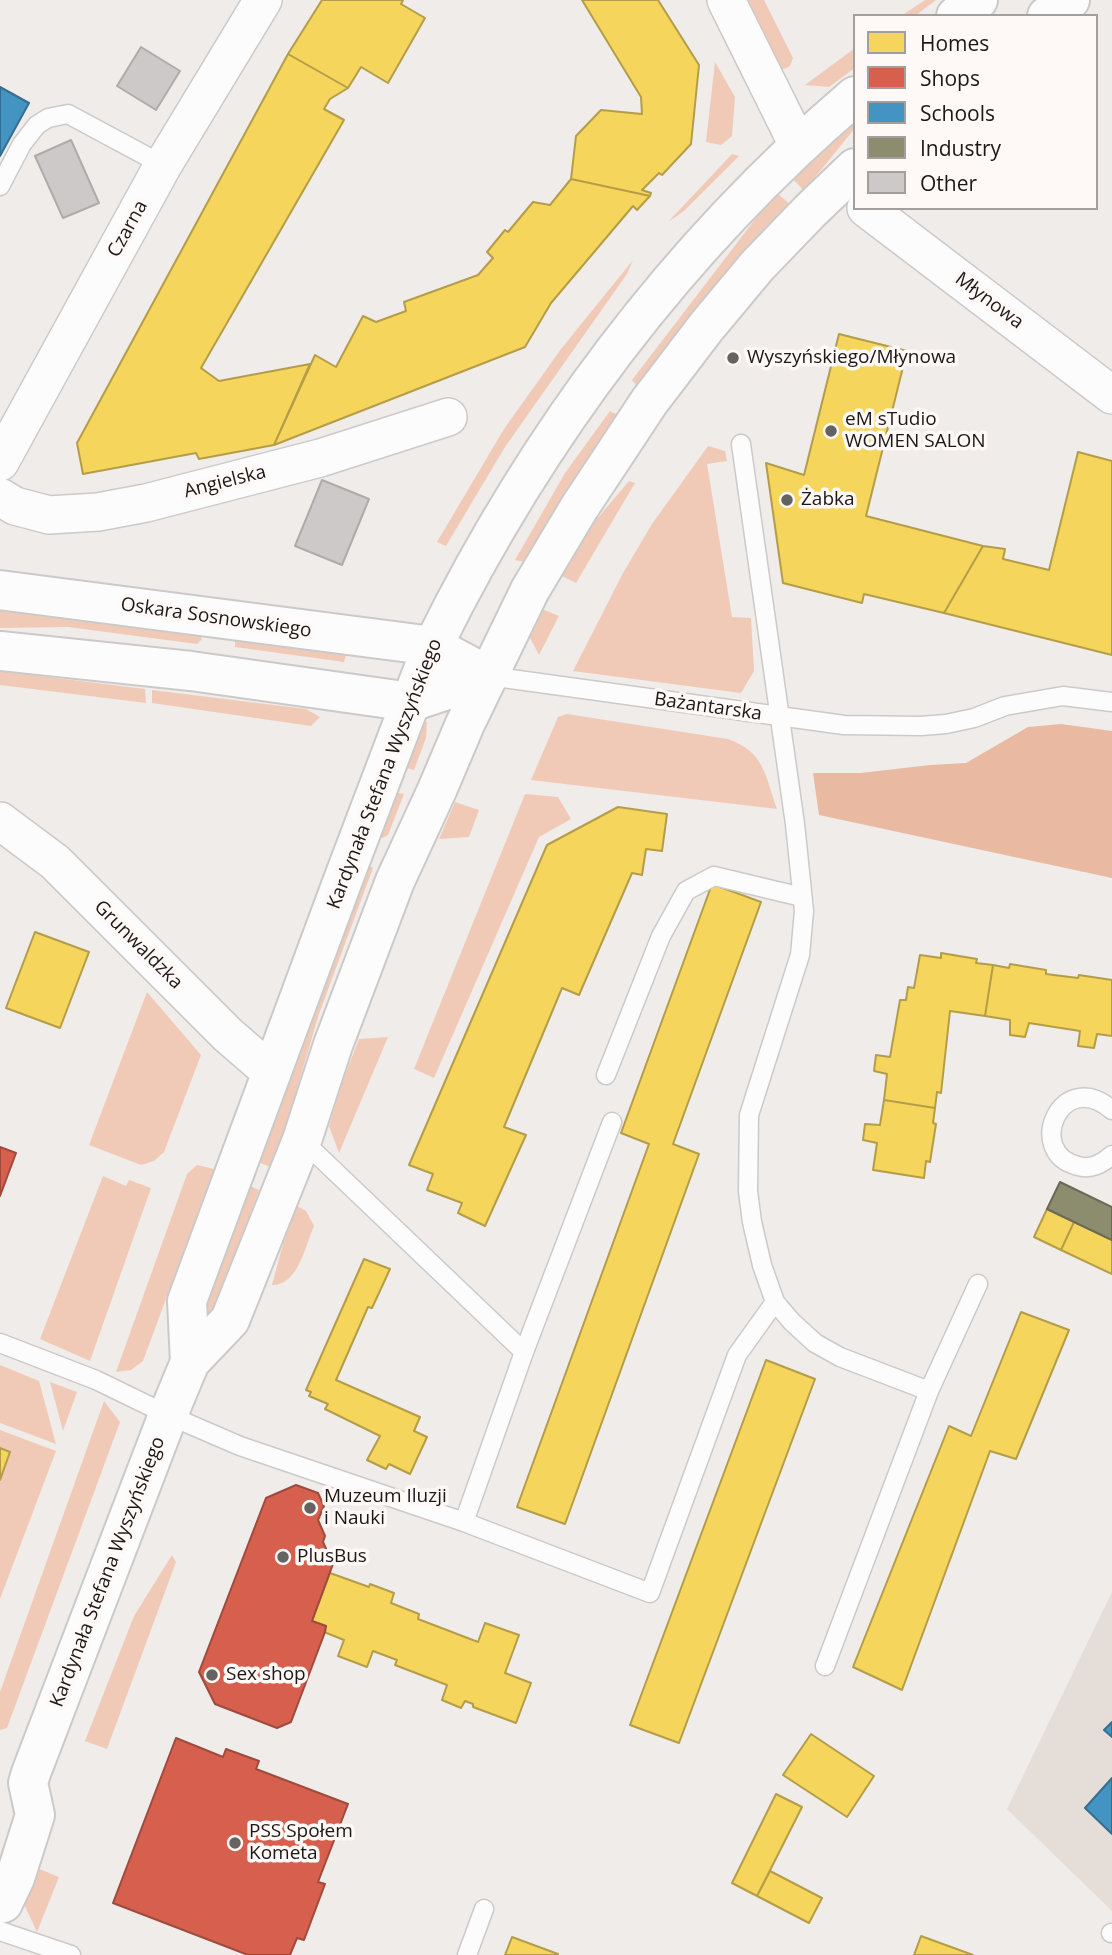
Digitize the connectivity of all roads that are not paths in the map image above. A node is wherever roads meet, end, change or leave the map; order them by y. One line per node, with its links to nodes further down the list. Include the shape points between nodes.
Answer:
1 (263, 0): 7 (street, Czarna)
2 (726, 0): 6 (street)
3 (1070, 0): 4 (street)
4 (1050, 14)
5 (853, 98): 6 (street, Kardynała Stefana Wyszyńskiego)
6 (798, 145): 11 (street, Kardynała Stefana Wyszyńskiego, via 683,267)
7 (163, 164): 8 (lane, via 68,114 37,125); 16 (street, Czarna)
8 (0, 186)
9 (853, 190): 13 (street, Kardynała Stefana Wyszyńskiego, via 757,267)
10 (878, 210): 12 (street, Młynowa)
11 (604, 364): 13 (street, via 608,386 616,395 638,404); 20 (street, Kardynała Stefana Wyszyńskiego, via 547,446)
12 (1112, 395)
13 (649, 402): 23 (street, Kardynała Stefana Wyszyńskiego, via 530,590)
14 (448, 417): 17 (street, Angielska, via 320,458 98,512 49,515)
15 (741, 444): 26 (lane, Bażantarska)
16 (0, 462)
17 (0, 497)
18 (0, 590): 19 (street, Oskara Sosnowskiego)
19 (200, 614): 20 (street, Oskara Sosnowskiego); 22 (street, via 219,633 218,651 208,666)
20 (433, 646): 23 (street); 24 (street, Kardynała Stefana Wyszyńskiego)
21 (0, 651): 22 (street)
22 (191, 671): 24 (street)
23 (489, 676): 24 (street); 26 (lane, Bażantarska); 29 (street, Kardynała Stefana Wyszyńskiego)
24 (411, 702): 28 (street, Kardynała Stefana Wyszyńskiego)
25 (1112, 702): 26 (lane, via 1063,695 921,726)
26 (779, 718): 30 (lane)
27 (0, 821): 31 (street, Grunwaldzka, via 55,862)
28 (353, 855): 29 (street, via 369,845 379,847 393,861); 31 (street, Kardynała Stefana Wyszyńskiego)
29 (395, 881): 35 (street, Kardynała Stefana Wyszyńskiego)
30 (802, 897): 32 (lane, via 714,876 686,891 662,936); 38 (lane, via 800,955 749,1115 752,1222)
31 (272, 1073): 41 (street, Kardynała Stefana Wyszyńskiego, via 187,1301)
32 (606, 1075)
33 (1112, 1110): 36 (lane, via 1103,1102 1080,1098 1063,1105 1050,1134 1059,1156 1069,1163 1092,1167)
34 (611, 1122): 40 (lane)
35 (302, 1140): 40 (lane); 41 (street, Kardynała Stefana Wyszyńskiego, via 230,1320)
36 (1109, 1162)
37 (978, 1284): 42 (lane)
38 (775, 1302): 42 (lane, via 815,1343); 44 (lane, via 737,1355 650,1593)
39 (0, 1343): 43 (lane, via 96,1380)
40 (524, 1352): 44 (lane)
41 (190, 1362): 43 (street, Kardynała Stefana Wyszyńskiego)
42 (929, 1391): 45 (lane)
43 (169, 1415): 44 (lane, via 240,1446); 46 (street, Kardynała Stefana Wyszyńskiego)
44 (464, 1522)
45 (825, 1666)
46 (14, 1792): 47 (street, Kardynała Stefana Wyszyńskiego, via 35,1815 15,1878)
47 (0, 1904)
48 (484, 1909): 51 (lane)
49 (0, 1931): 50 (lane)
50 (71, 1955)
51 (467, 1955)

